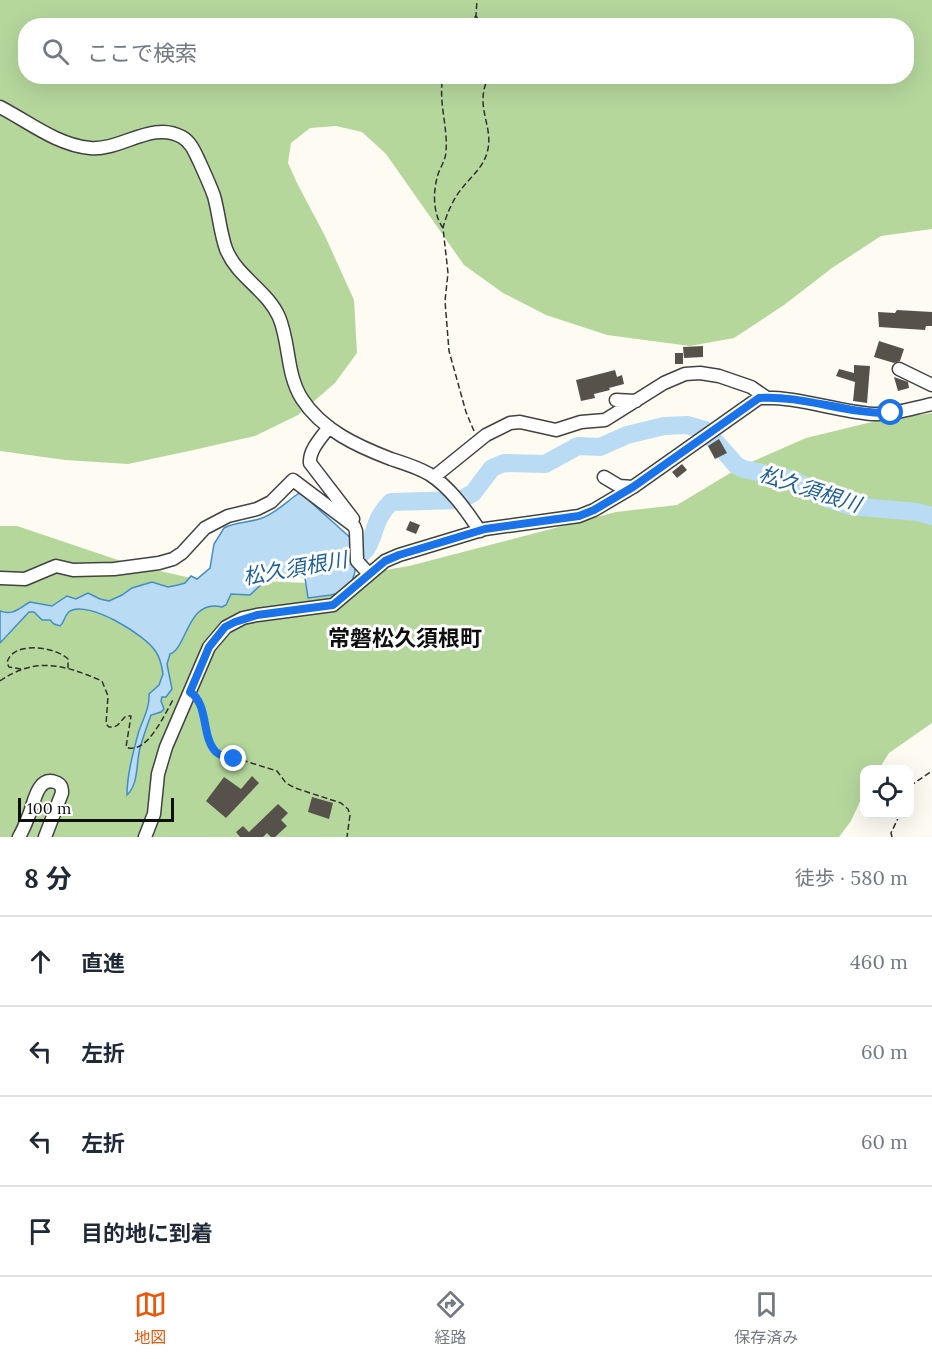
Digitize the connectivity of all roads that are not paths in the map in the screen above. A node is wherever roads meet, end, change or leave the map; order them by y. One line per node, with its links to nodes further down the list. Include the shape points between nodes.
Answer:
1 (0, 107): 8 (street, via 75,146 103,148 159,132 189,143 211,188 229,255 279,316 295,387 311,412)
2 (898, 369): 3 (street)
3 (932, 385)
4 (767, 398): 6 (street, via 719,376 693,373 670,380); 7 (street, via 872,414); 11 (street, via 759,398)
5 (616, 400): 6 (street)
6 (636, 401): 9 (street, via 605,420 556,430 516,422 478,440)
7 (932, 404)
8 (329, 428): 9 (street, via 363,448); 12 (street, via 310,455 310,464 354,519)
9 (434, 477): 13 (street)
10 (604, 477): 11 (street, via 619,486)
11 (633, 487): 13 (street, via 579,516)
12 (356, 528): 14 (street, via 357,561); 15 (street, via 293,480 271,502 205,528 172,559 114,569 73,570 56,566 25,579)
13 (480, 531): 14 (street, via 388,559)
14 (369, 574): 18 (street, via 333,605 257,615 225,627 209,647 161,762 154,814)
15 (0, 578)
16 (19, 837): 17 (street, via 38,790 51,781 59,784 63,793)
17 (45, 837)
18 (145, 837)

